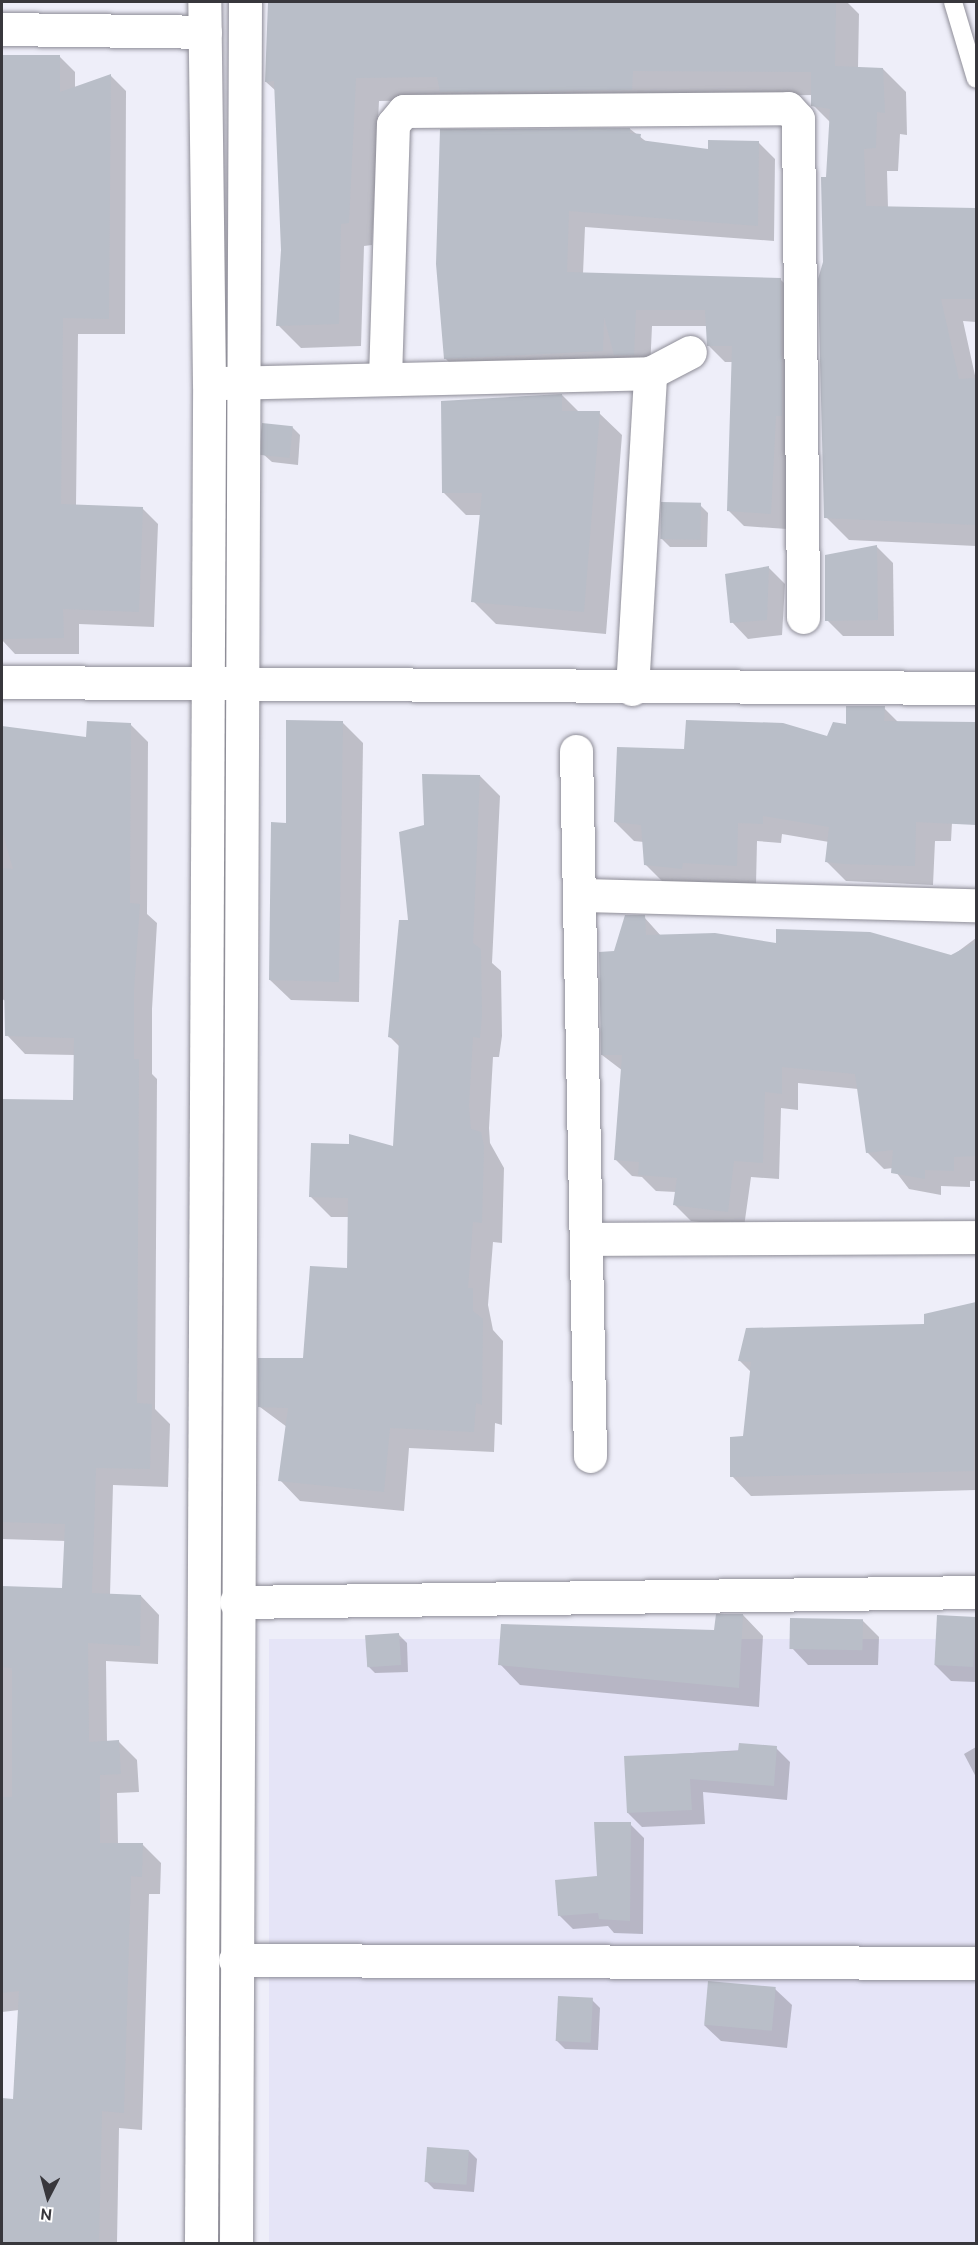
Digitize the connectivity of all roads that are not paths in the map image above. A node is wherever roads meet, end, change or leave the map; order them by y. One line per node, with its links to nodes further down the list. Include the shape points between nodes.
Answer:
1 (245, 2): 9 (street)
2 (953, 2): 5 (lane)
3 (204, 17): 4 (street); 10 (street)
4 (2, 29)
5 (976, 79)
6 (690, 352): 7 (street)
7 (650, 373): 8 (street); 15 (street)
8 (385, 378): 9 (street); 11 (street, via 393,124 404,111 788,108 798,119)
9 (244, 381): 10 (street); 13 (street)
10 (209, 384): 13 (street)
11 (803, 617)
12 (2, 682): 13 (street)
13 (222, 686): 15 (street); 23 (street); 26 (street)
14 (976, 688): 15 (street)
15 (632, 689)
16 (576, 751): 17 (street)
17 (580, 895): 18 (street); 20 (street)
18 (976, 905)
19 (976, 1237): 20 (street)
20 (589, 1239): 21 (street)
21 (590, 1456)
22 (976, 1592): 23 (street)
23 (236, 1602): 24 (street)
24 (235, 1960): 25 (street); 27 (street)
25 (976, 1963)
26 (201, 2244)
27 (236, 2244)

